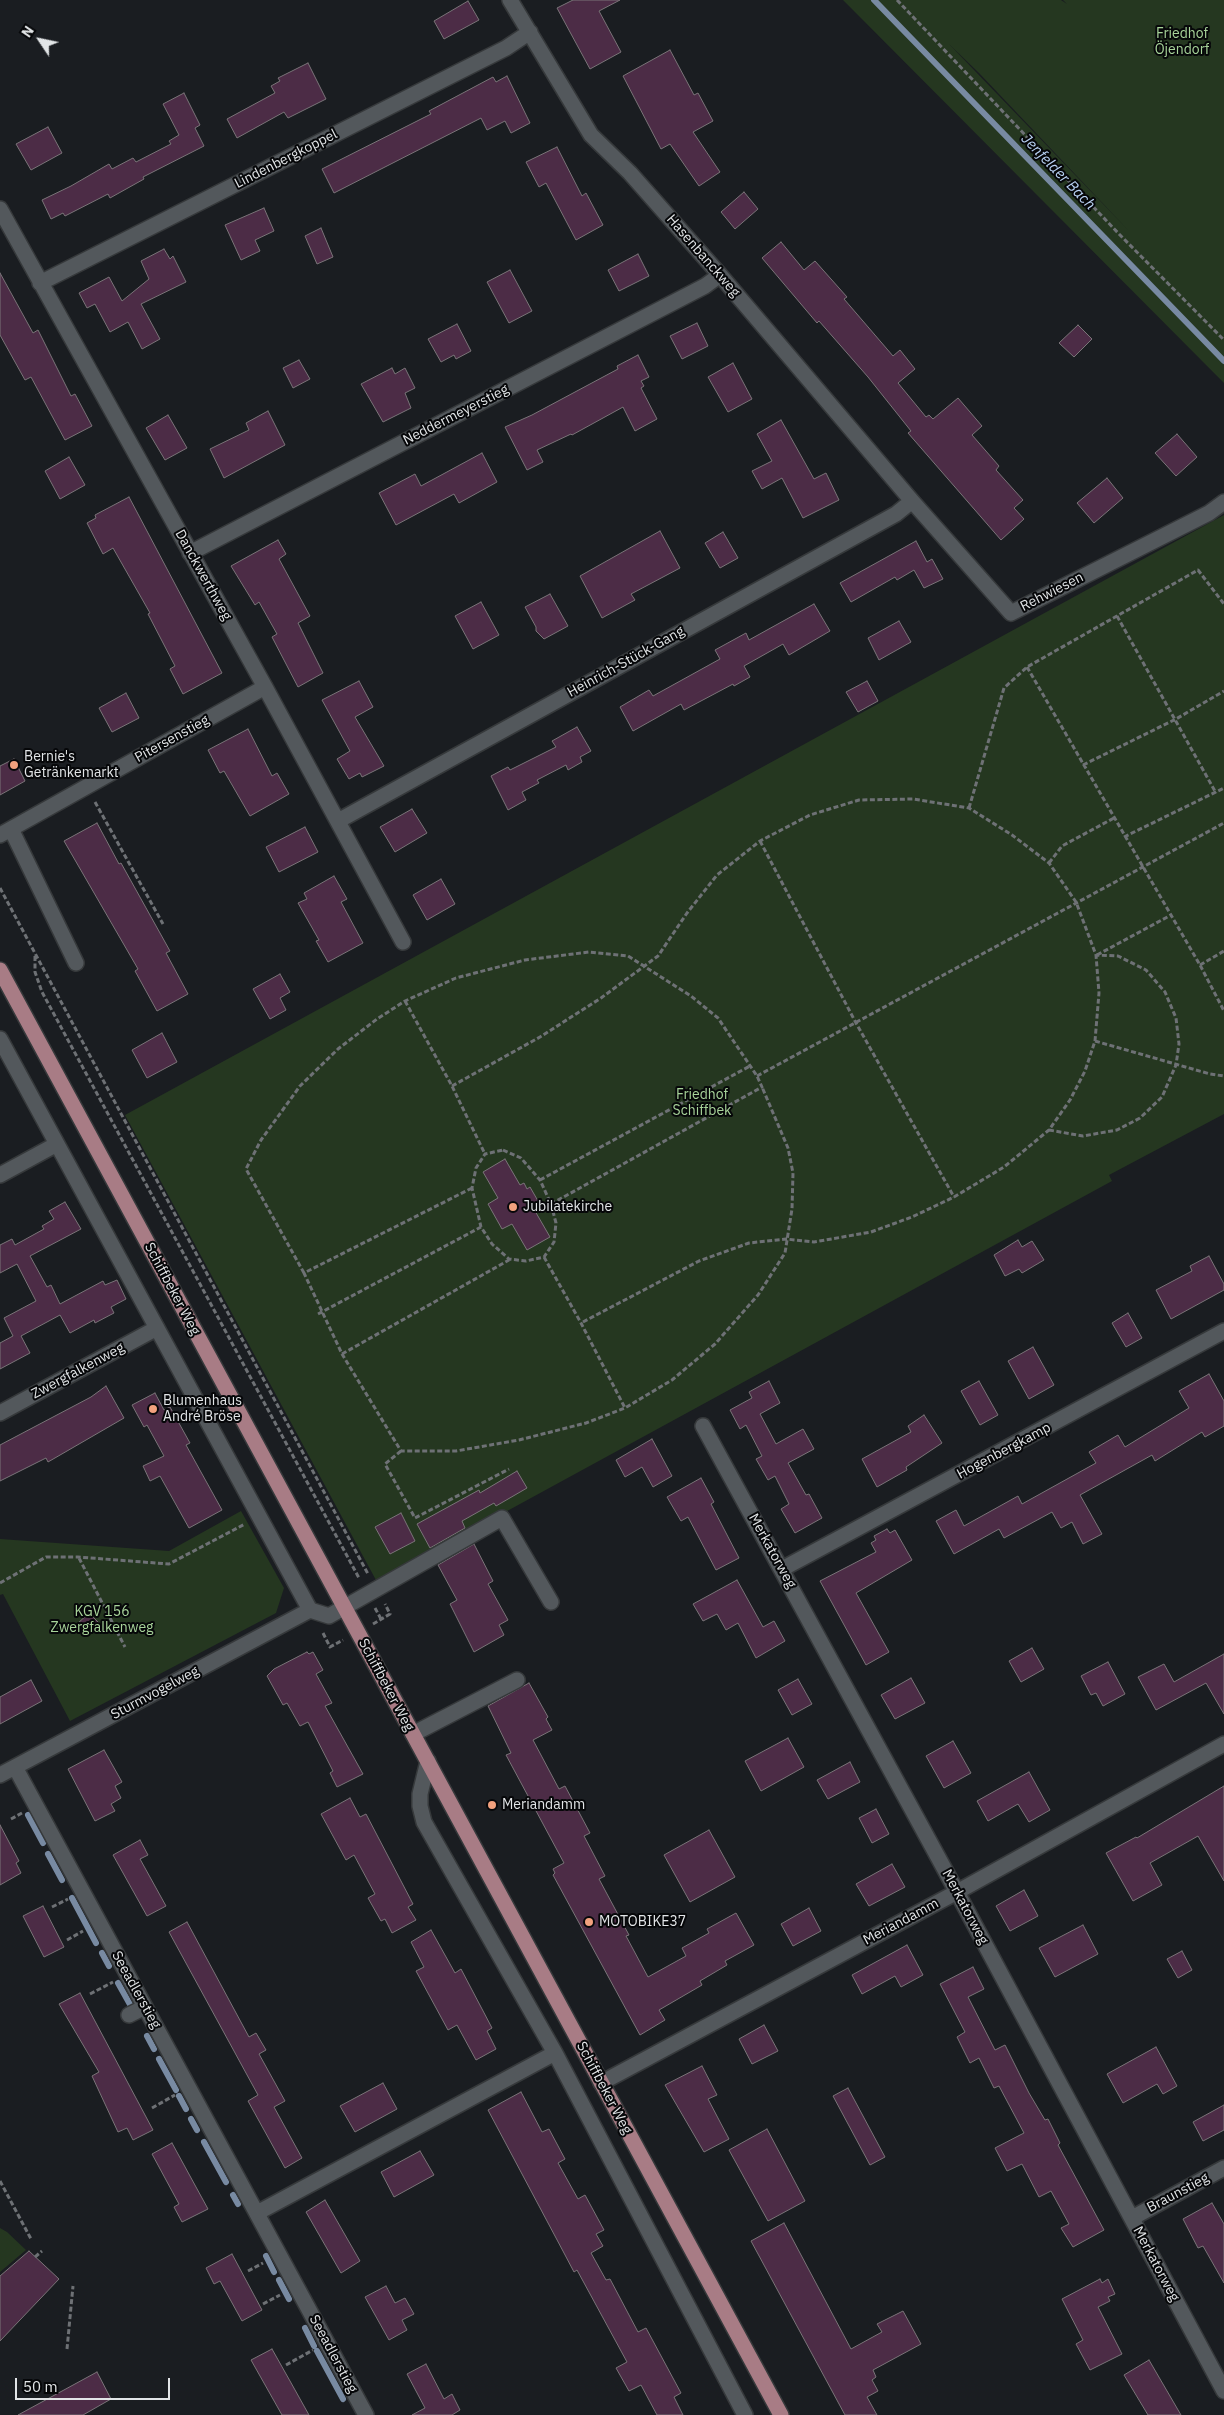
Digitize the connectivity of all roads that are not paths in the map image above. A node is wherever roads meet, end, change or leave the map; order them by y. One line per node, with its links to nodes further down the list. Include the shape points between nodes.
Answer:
1 (510, 0): 2 (street, Hasenbanckweg)
2 (530, 32): 4 (street, Hasenbanckweg, via 591,135 630,173); 5 (street, Lindenbergkoppel, via 506,48)
3 (0, 209): 5 (street, Danckwerthweg)
4 (720, 275): 6 (street, Hasenbanckweg); 8 (street, Neddermeyerstieg)
5 (40, 283): 8 (street, Danckwerthweg)
6 (912, 501): 7 (street, Rehwiesen, via 1011,613); 10 (street, Heinrich-Stück-Gang, via 896,514)
7 (1224, 502)
8 (190, 553): 9 (street, Danckwerthweg)
9 (265, 687): 10 (street, Danckwerthweg); 11 (street, Pitersenstieg)
10 (338, 821): 12 (street, Danckwerthweg)
11 (6, 832): 13 (street)
12 (403, 942)
13 (76, 963)
14 (0, 970): 24 (main road, Schiffbeker Weg)
15 (0, 1039): 16 (street)
16 (57, 1144): 17 (street); 18 (street)
17 (0, 1175)
18 (157, 1328): 20 (street, Zwergfalkenweg); 25 (street)
19 (1224, 1331): 22 (street, Hogenbergkamp)
20 (0, 1413)
21 (703, 1426): 22 (street, Merkatorweg)
22 (782, 1569): 32 (street, Merkatorweg)
23 (551, 1602): 24 (street, via 502,1518)
24 (345, 1608): 25 (street, via 329,1616); 27 (main road, Schiffbeker Weg)
25 (310, 1610): 30 (street, Sturmvogelweg)
26 (517, 1680): 27 (street)
27 (413, 1734): 29 (main road, Schiffbeker Weg)
28 (1224, 1744): 32 (street, Meriandamm)
29 (428, 1761): 35 (street, Schiffbeker Weg, via 420,1794 424,1822); 36 (main road, Schiffbeker Weg)
30 (15, 1767): 31 (street, Sturmvogelweg); 33 (street, Seeadlerstieg)
31 (0, 1775)
32 (957, 1892): 36 (street, Meriandamm); 39 (street, Merkatorweg)
33 (145, 2006): 34 (street); 38 (street, Seeadlerstieg)
34 (129, 2015)
35 (555, 2053): 38 (street); 42 (street, Schiffbeker Weg)
36 (602, 2083): 43 (main road, Schiffbeker Weg)
37 (1224, 2168): 39 (street, Braunstieg)
38 (257, 2213): 41 (street, Seeadlerstieg)
39 (1132, 2218): 40 (street, Merkatorweg)
40 (1224, 2391)
41 (366, 2415)
42 (745, 2415)
43 (781, 2415)

